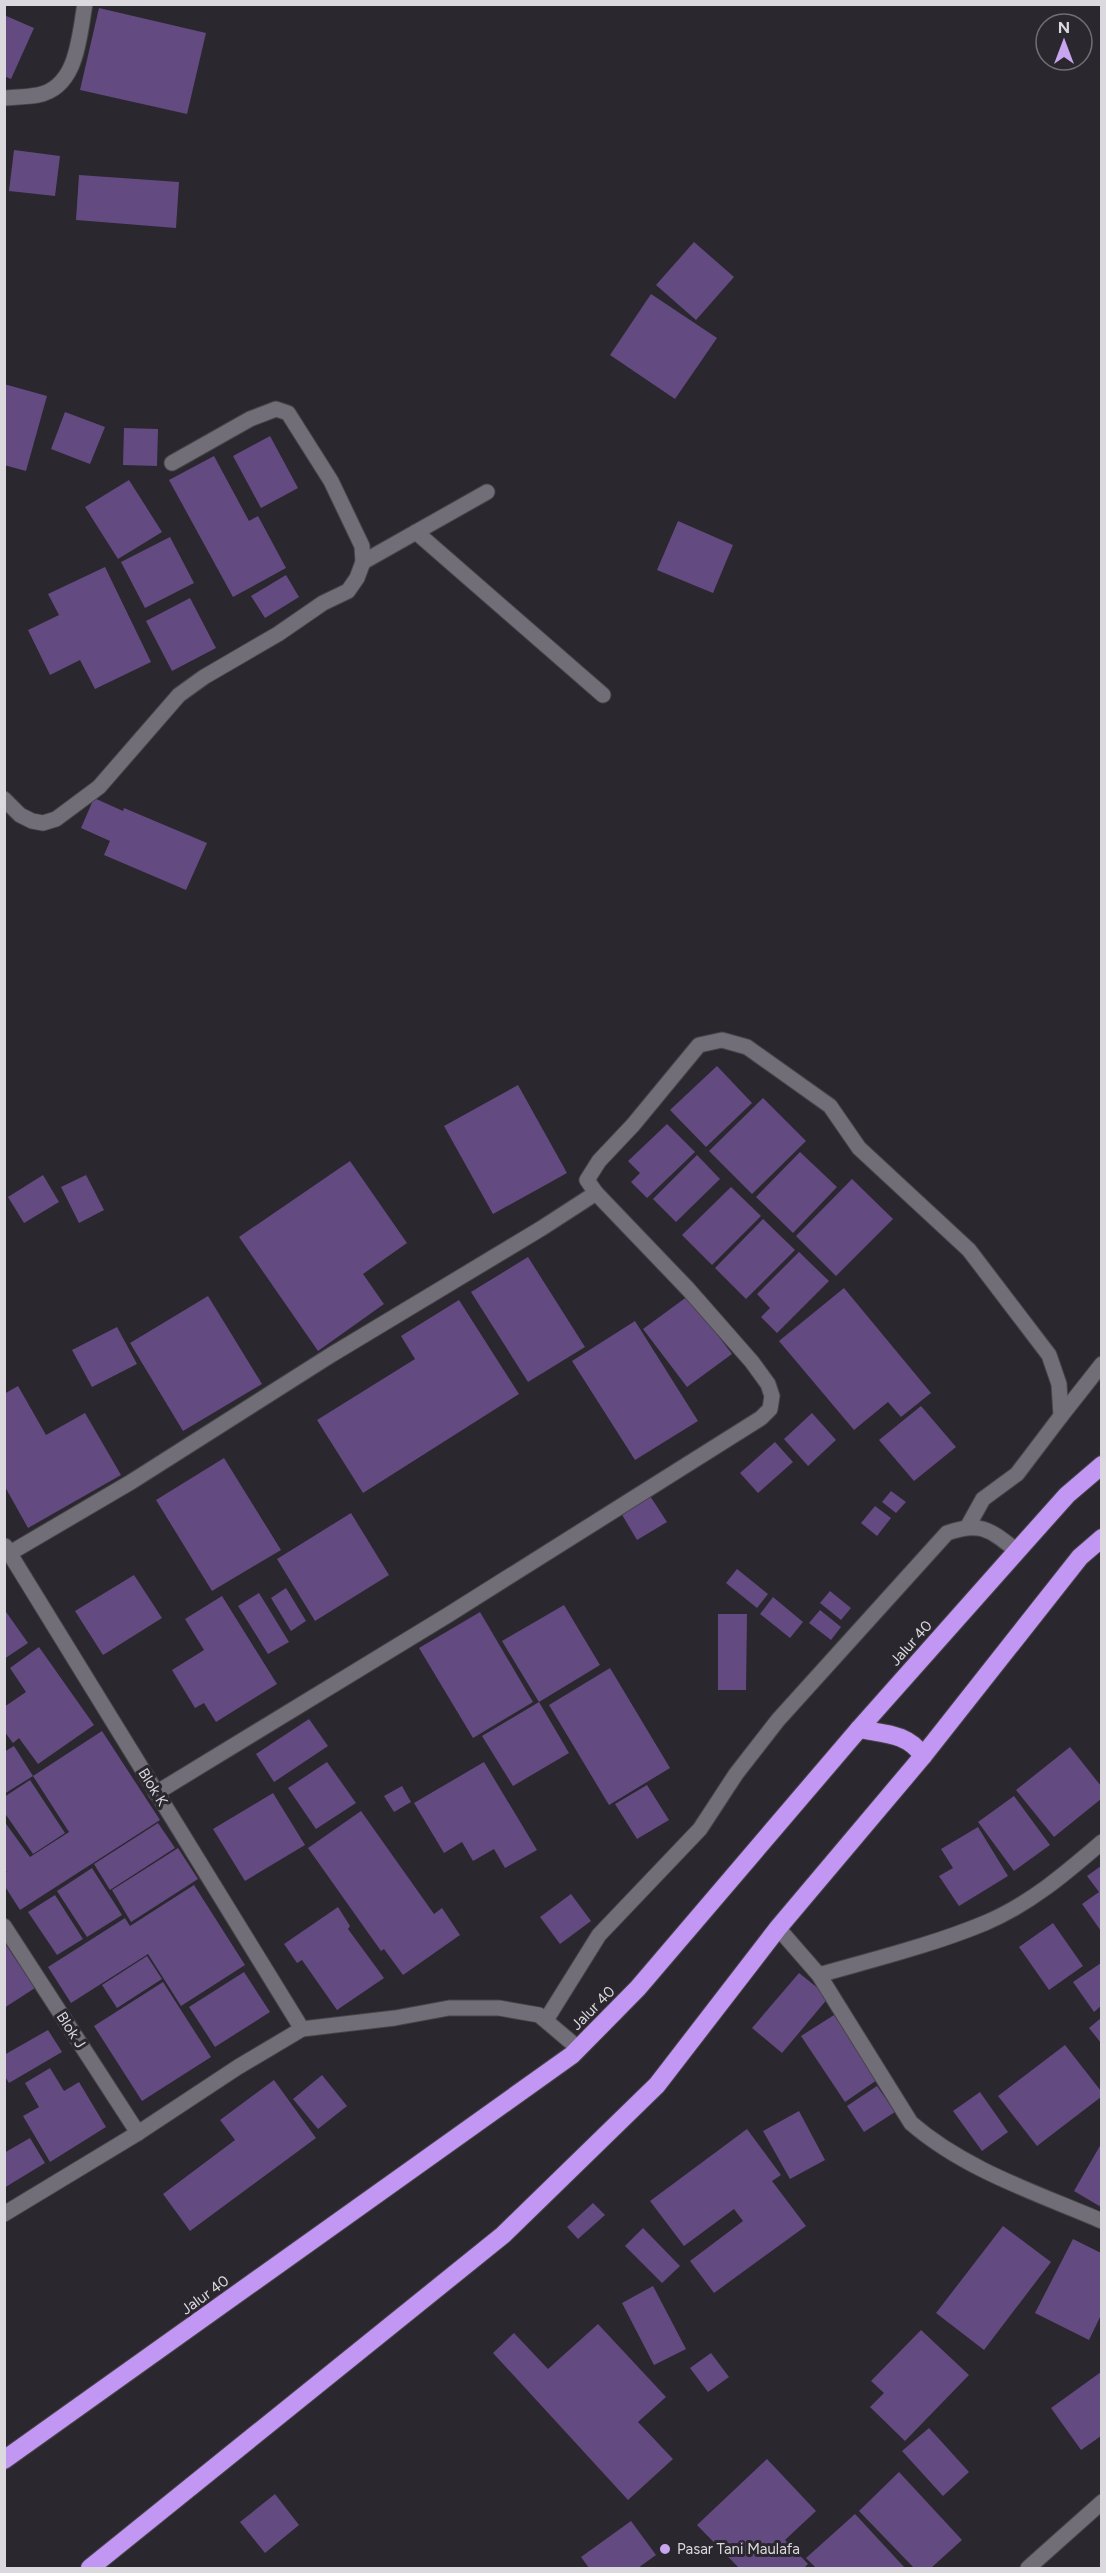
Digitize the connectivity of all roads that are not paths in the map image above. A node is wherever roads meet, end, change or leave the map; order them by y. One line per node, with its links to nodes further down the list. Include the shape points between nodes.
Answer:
1 (85, 4): 2 (street, via 72,67 56,87 39,95)
2 (4, 98)
3 (172, 463): 6 (street, via 250,419 276,409 288,413 331,481 362,546)
4 (487, 492): 5 (street)
5 (416, 532): 6 (street); 7 (street)
6 (363, 562): 8 (street, via 348,591 204,676 179,695 99,787 56,819 32,821 20,816)
7 (603, 695)
8 (4, 799)
9 (596, 1193): 11 (street, via 587,1180 599,1161 699,1045 722,1040 747,1047 830,1106 859,1148 969,1250 1049,1355 1059,1384); 15 (street, via 131,1482); 19 (street, via 752,1362 768,1384 772,1396 770,1409 448,1615)
10 (1101, 1364): 11 (street)
11 (1061, 1416): 13 (street, via 1017,1474 983,1498)
12 (1101, 1465): 16 (highway, Jalur 40, via 1067,1495)
13 (968, 1526): 16 (street, via 992,1532); 24 (street, via 947,1533 778,1720 700,1829 599,1935)
14 (1101, 1538): 18 (highway, via 1080,1557)
15 (7, 1549): 19 (street, Blok K)
16 (1017, 1551): 17 (highway, Jalur 40)
17 (859, 1729): 18 (highway, via 907,1739); 26 (highway, Jalur 40, via 638,1988)
18 (923, 1756): 22 (highway)
19 (156, 1793): 25 (street, Blok K)
20 (1101, 1842): 23 (street, via 1056,1882 986,1923)
21 (4, 1926): 27 (street, Blok J)
22 (778, 1928): 23 (street); 32 (highway, via 657,2085 503,2235)
23 (819, 1975): 29 (street, via 911,2123 958,2158)
24 (546, 2020): 25 (street, via 539,2015 499,2008 449,2008); 26 (street)
25 (302, 2029): 27 (street)
26 (578, 2048): 30 (highway, Jalur 40, via 474,2127)
27 (138, 2133): 28 (street)
28 (4, 2214)
29 (1101, 2221)
30 (4, 2460)
31 (1101, 2502): 33 (street)
32 (90, 2568)
33 (1028, 2568)

